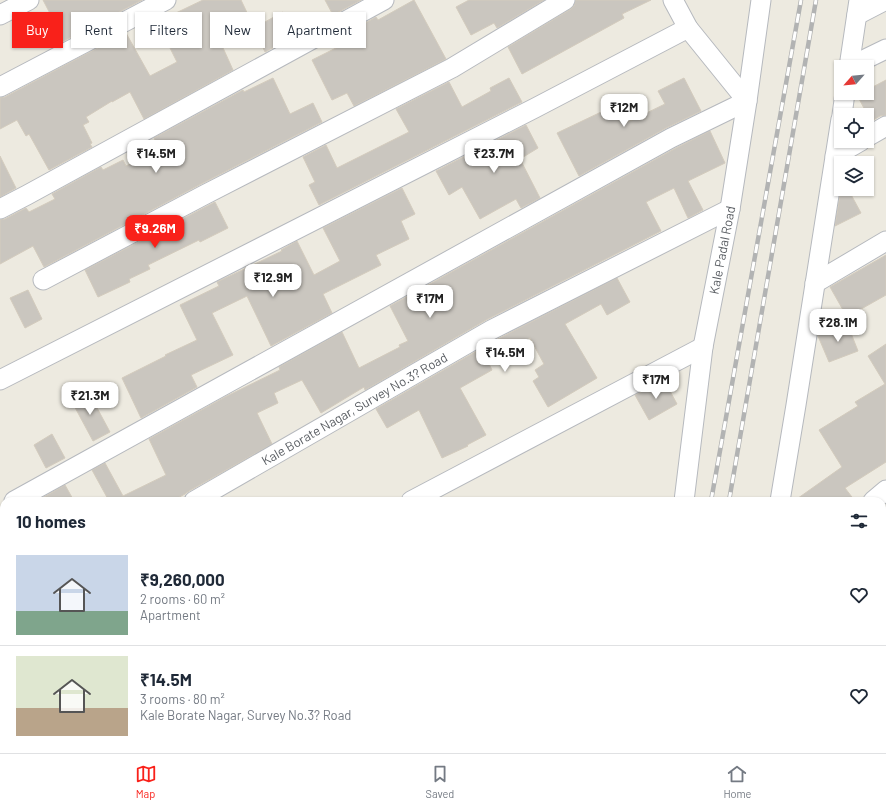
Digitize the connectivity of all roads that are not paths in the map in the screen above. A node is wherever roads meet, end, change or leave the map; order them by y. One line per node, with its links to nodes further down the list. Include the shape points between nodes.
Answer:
1 (29, 0): 9 (street)
2 (166, 0): 12 (street)
3 (384, 0): 20 (street)
4 (565, 0): 23 (street, via 452,68)
5 (674, 0): 10 (street)
6 (761, 0): 13 (street, Kale Padal Road)
7 (886, 0): 8 (street)
8 (858, 7): 11 (street, via 849,67)
9 (0, 15)
10 (688, 28): 13 (street); 26 (street)
11 (886, 49)
12 (0, 87)
13 (748, 101): 21 (street, Kale Padal Road); 28 (street, via 672,138)
14 (886, 126): 15 (street)
15 (874, 133)
16 (836, 148): 18 (street)
17 (849, 148): 18 (street)
18 (835, 156)
19 (834, 162): 24 (street)
20 (0, 209)
21 (730, 209): 25 (street, Kale Padal Road); 29 (street, Kale Borate Nagar, Survey No.3? Road, via 491,330)
22 (886, 241): 24 (street)
23 (44, 280)
24 (815, 284): 32 (street)
25 (703, 347): 30 (street); 31 (street, Kale Padal Road)
26 (0, 380)
27 (886, 490): 33 (street)
28 (21, 497)
29 (201, 497)
30 (419, 497)
31 (684, 497)
32 (781, 497)
33 (878, 497)

